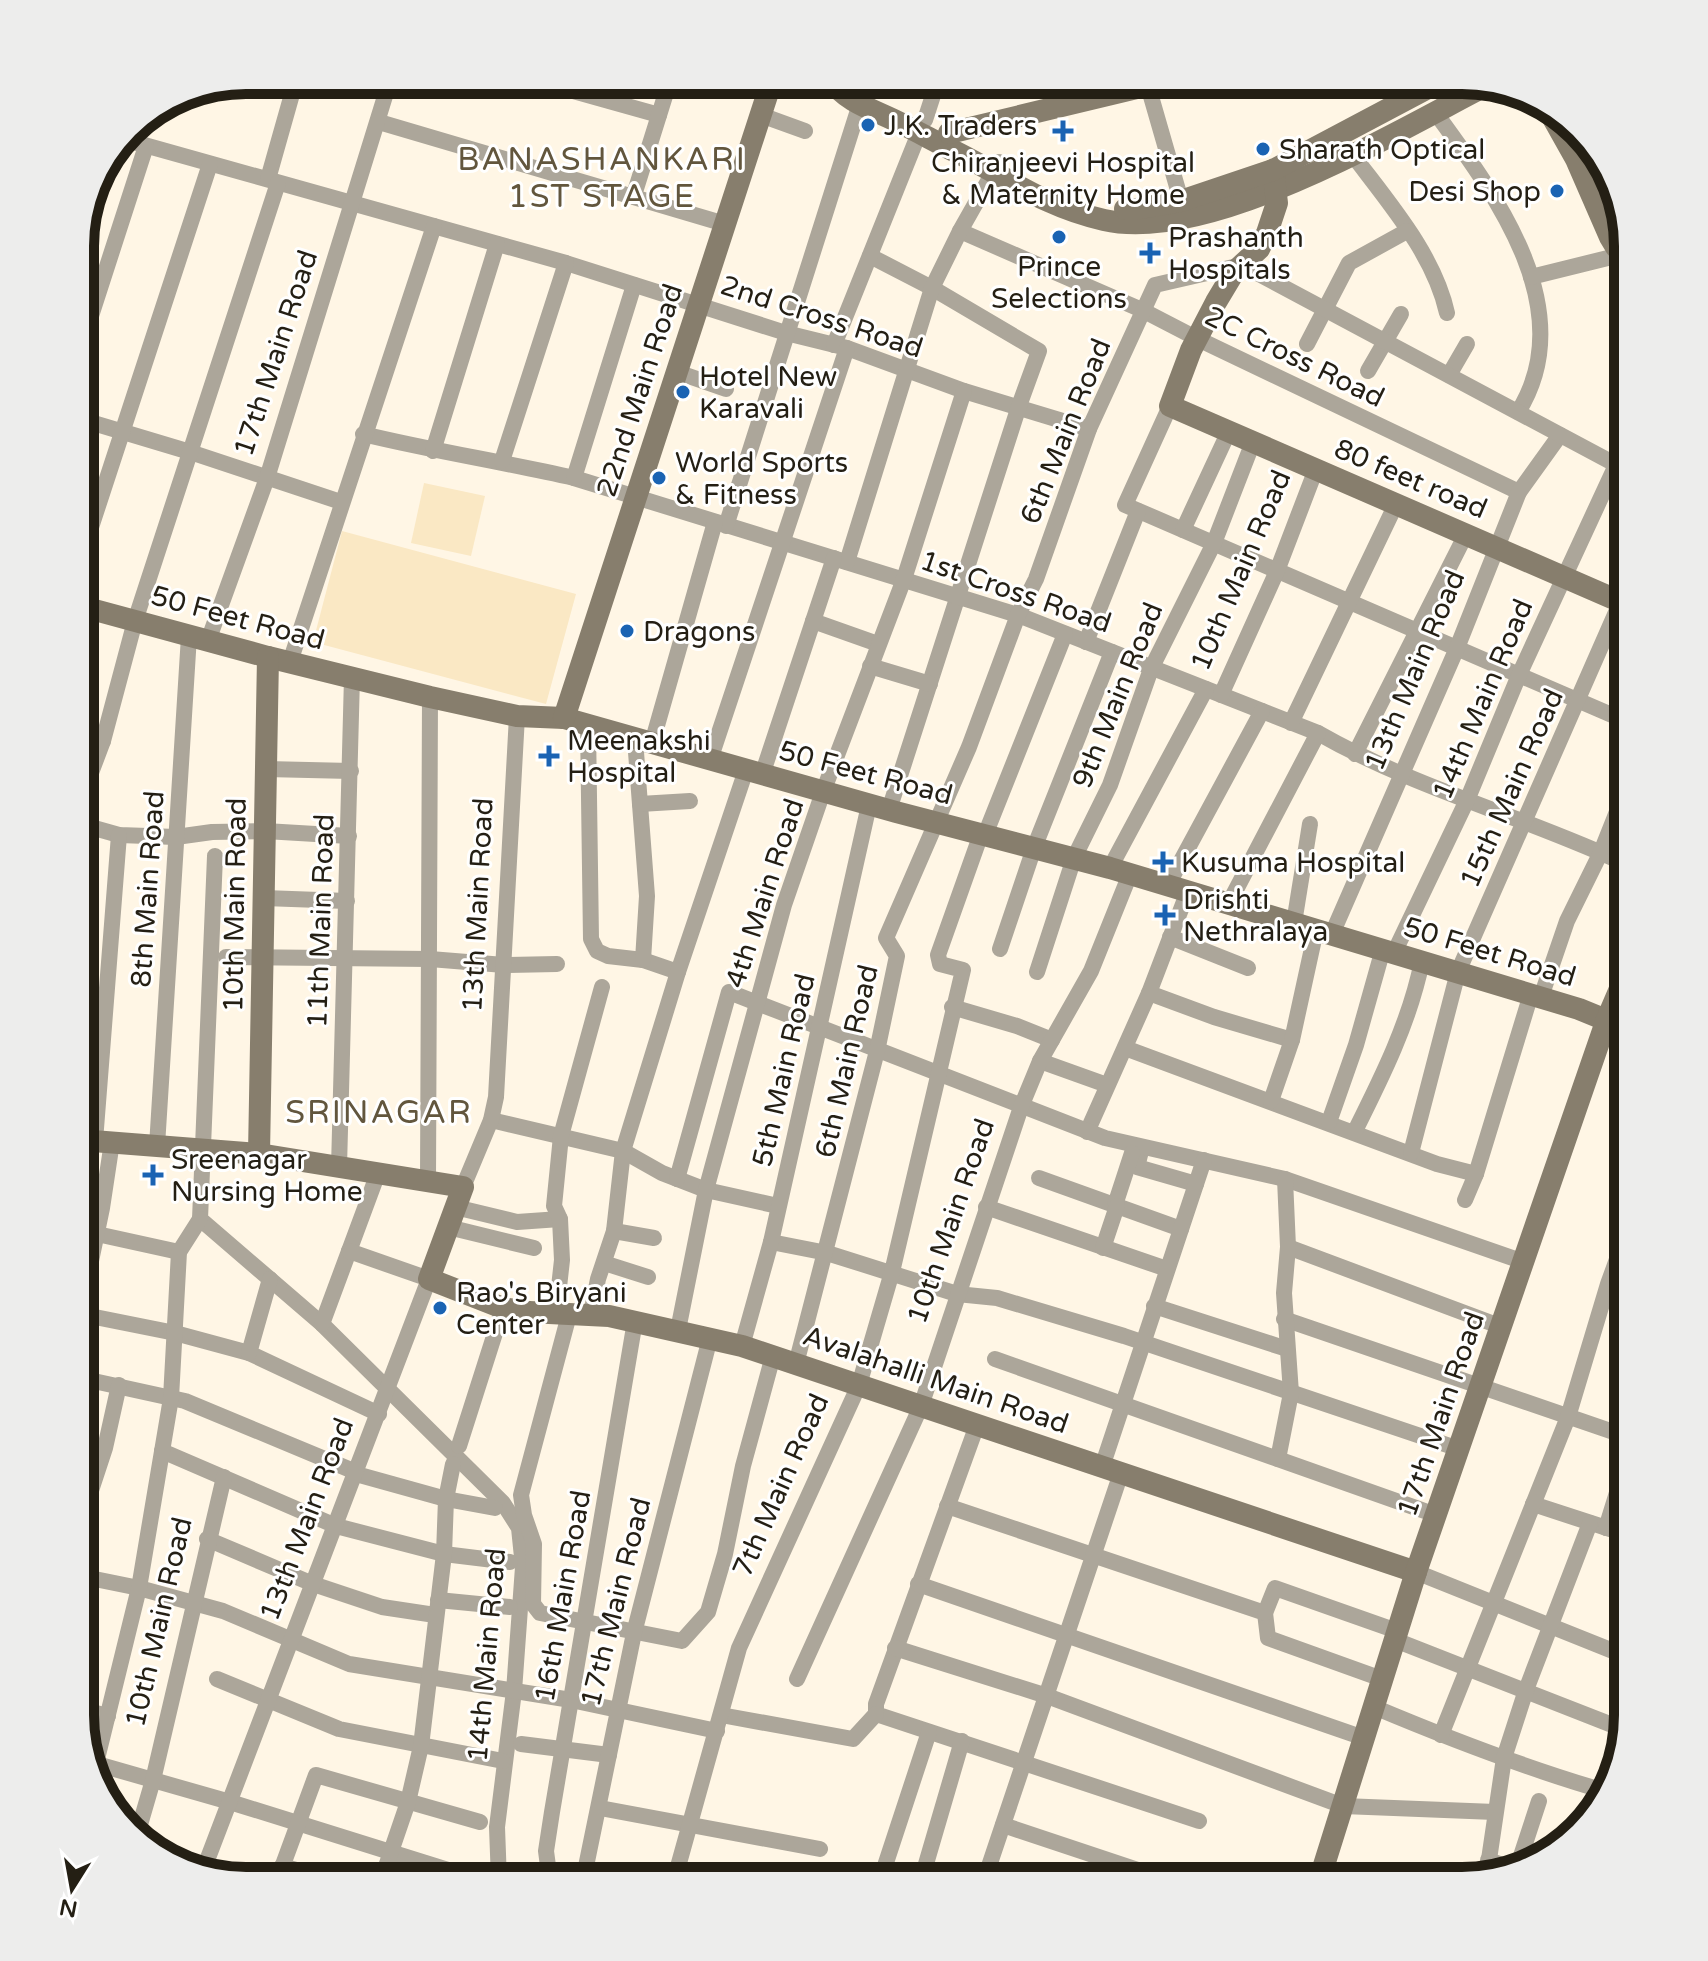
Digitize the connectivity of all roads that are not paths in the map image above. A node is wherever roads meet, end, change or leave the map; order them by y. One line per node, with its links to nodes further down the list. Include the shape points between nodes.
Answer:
1 (292, 94): 27 (street)
2 (386, 94): 16 (street, 17th Main Road)
3 (584, 94): 14 (street)
4 (666, 94): 14 (street)
5 (768, 94): 15 (street, 22nd Main Road)
6 (856, 94): 50 (street)
7 (868, 94): 17 (street)
8 (933, 94): 17 (street)
9 (1106, 94): 20 (street)
10 (1157, 94): 30 (street)
11 (1419, 94): 26 (street)
12 (1470, 94): 13 (street)
13 (1435, 112): 23 (street); 41 (street, via 1513,227)
14 (659, 115): 28 (street)
15 (761, 115): 19 (street); 31 (street, 22nd Main Road)
16 (379, 122): 28 (street); 29 (street, 17th Main Road)
17 (922, 126): 20 (street); 25 (street); 37 (street)
18 (1560, 130): 35 (street)
19 (805, 131)
20 (949, 133): 25 (street)
21 (135, 143): 22 (street, 2nd Cross Road)
22 (146, 146): 24 (street, 2nd Cross Road); 45 (street)
23 (1352, 154): 26 (street); 34 (street)
24 (210, 164): 27 (street, 2nd Cross Road); 68 (street)
25 (995, 167): 30 (street, via 1030,194 1063,209 1137,224); 33 (street)
26 (1275, 180): 30 (street, via 1216,210); 40 (street, via 1277,203 1267,233)
27 (273, 181): 29 (street, 2nd Cross Road); 73 (street)
28 (634, 195): 31 (street)
29 (354, 203): 32 (street, 2nd Cross Road); 77 (street, 17th Main Road)
30 (1183, 209)
31 (725, 224): 44 (street, 22nd Main Road)
32 (434, 226): 36 (street, 2nd Cross Road); 69 (street)
33 (960, 231): 43 (street); 47 (street, 2C Cross Road)
34 (1407, 231): 46 (street, via 1349,263); 48 (street, via 1442,291)
35 (1614, 241)
36 (497, 244): 39 (street, 2nd Cross Road); 72 (street)
37 (870, 256): 43 (street); 55 (street)
38 (1614, 257): 41 (street)
39 (566, 263): 42 (street, 2nd Cross Road); 74 (street)
40 (1242, 265): 46 (street); 47 (street, 6th Main Road, via 1155,285); 51 (street)
41 (1531, 277): 64 (street, via 1542,344 1530,392)
42 (634, 285): 44 (street, 2nd Cross Road); 78 (street)
43 (932, 288): 56 (street); 62 (street, 5th Main Road, via 1039,351)
44 (699, 304): 50 (street, 2nd Cross Road); 58 (street, 22nd Main Road)
45 (94, 307)
46 (1325, 309): 52 (street); 53 (street)
47 (1142, 310): 51 (street, 2C Cross Road); 66 (street, 6th Main Road)
48 (1447, 313)
49 (1401, 314): 52 (street)
50 (786, 333): 55 (street, 2nd Cross Road); 86 (street)
51 (1198, 339): 63 (street); 80 (street, 2C Cross Road)
52 (1385, 341): 57 (street); 59 (street)
53 (1307, 344)
54 (1467, 344): 59 (street)
55 (840, 347): 56 (street, 2nd Cross Road); 89 (street)
56 (908, 369): 61 (street, 2nd Cross Road); 92 (street)
57 (1368, 371)
58 (677, 372): 60 (street); 81 (street, 22nd Main Road)
59 (1449, 375): 64 (street)
60 (726, 389)
61 (964, 391): 62 (street, 2nd Cross Road); 95 (street, 4th Main Road)
62 (1019, 406): 66 (street, 2nd Cross Road); 97 (street, 5th Main Road)
63 (1170, 406): 67 (street, 80 feet road); 84 (street)
64 (1518, 412): 70 (street)
65 (94, 423): 68 (street)
66 (1089, 429): 100 (street, 6th Main Road)
67 (1229, 431): 71 (street, 80 feet road); 87 (street)
68 (121, 432): 73 (street); 85 (street)
69 (363, 434): 72 (street, 1st Cross Road); 82 (street)
70 (1560, 435): 75 (street); 80 (street, 13th Main Road)
71 (1253, 442): 76 (street, 80 feet road); 90 (street, 9th Main Road)
72 (433, 451): 74 (street, 1st Cross Road)
73 (190, 452): 77 (street); 101 (street)
74 (502, 461): 78 (street, 1st Cross Road)
75 (1614, 464)
76 (1316, 469): 83 (street, 80 feet road); 93 (street, 10th Main Road)
77 (267, 478): 82 (street); 106 (street, 17th Main Road)
78 (574, 478): 81 (street, 1st Cross Road)
79 (1614, 483): 94 (street, 14th Main Road)
80 (1519, 492): 91 (street, 13th Main Road)
81 (636, 497): 86 (street, 1st Cross Road); 123 (street, 22nd Main Road)
82 (341, 502): 111 (street)
83 (1396, 504): 88 (street, 80 feet road); 98 (street)
84 (1131, 508): 87 (street); 107 (street)
85 (94, 517)
86 (721, 524): 89 (street, 1st Cross Road); 129 (street)
87 (1183, 530): 90 (street)
88 (1466, 534): 91 (street, 80 feet road); 104 (street)
89 (783, 541): 92 (street, 1st Cross Road); 131 (street)
90 (1214, 543): 93 (street); 113 (street, 9th Main Road)
91 (1497, 548): 94 (street, 80 feet road); 109 (street, 13th Main Road)
92 (840, 560): 95 (street, 1st Cross Road); 102 (street)
93 (1277, 571): 98 (street); 117 (street, 10th Main Road)
94 (1564, 577): 96 (street, 80 feet road); 114 (street, 14th Main Road)
95 (904, 579): 97 (street, 1st Cross Road); 108 (street, 4th Main Road)
96 (1614, 593)
97 (959, 597): 100 (street, 1st Cross Road); 116 (street, 5th Main Road)
98 (1349, 601): 104 (street); 124 (street)
99 (94, 610): 101 (street, 50 Feet Road)
100 (1018, 615): 105 (street, 1st Cross Road); 143 (street, 6th Main Road)
101 (135, 621): 106 (street, 50 Feet Road); 128 (street)
102 (813, 621): 108 (street); 135 (street)
103 (1614, 621): 119 (street, 15th Main Road)
104 (1417, 631): 109 (street); 130 (street)
105 (1065, 634): 107 (street, 1st Cross Road); 149 (street)
106 (199, 638): 111 (street, 50 Feet Road); 151 (street, 8th Main Road)
107 (1086, 642): 110 (street, 1st Cross Road)
108 (878, 644): 112 (street, 4th Main Road)
109 (1457, 648): 114 (street); 136 (street, 13th Main Road)
110 (1112, 652): 113 (street, 1st Cross Road); 152 (street)
111 (279, 659): 115 (street, 50 Feet Road); 133 (street, 10th Main Road)
112 (870, 666): 116 (street); 137 (street, 4th Main Road)
113 (1151, 669): 117 (street, 1st Cross Road); 155 (street, 9th Main Road, via 1110,785)
114 (1519, 675): 119 (street); 138 (street, 14th Main Road)
115 (352, 677): 118 (street, 50 Feet Road); 134 (street, 11th Main Road)
116 (930, 684): 141 (street, 5th Main Road)
117 (1213, 692): 120 (street, 1st Cross Road); 157 (street, 10th Main Road)
118 (430, 697): 121 (street, 50 Feet Road); 169 (street)
119 (1578, 700): 122 (street); 144 (street, 15th Main Road)
120 (1262, 711): 124 (street, 1st Cross Road); 158 (street)
121 (517, 716): 123 (street, 50 Feet Road); 174 (street, 13th Main Road)
122 (1614, 716)
123 (564, 718): 125 (street, 50 Feet Road)
124 (1291, 723): 126 (street, 1st Cross Road)
125 (588, 726): 129 (street, 50 Feet Road); 171 (street, via 591,939 597,951)
126 (1318, 733): 130 (street, 1st Cross Road); 161 (street)
127 (94, 737): 128 (street)
128 (103, 741): 132 (street)
129 (644, 741): 131 (street, 50 Feet Road); 140 (street)
130 (1355, 754): 136 (street, 1st Cross Road)
131 (710, 760): 135 (street, 50 Feet Road)
132 (94, 765)
133 (266, 769): 134 (street); 147 (street, 10th Main Road)
134 (351, 771): 150 (street, 11th Main Road)
135 (754, 772): 137 (street, 50 Feet Road); 176 (street)
136 (1403, 775): 138 (street, 1st Cross Road); 163 (street, 13th Main Road)
137 (823, 792): 141 (street, 50 Feet Road); 182 (street, 4th Main Road)
138 (1468, 798): 144 (street, 1st Cross Road); 166 (street, 14th Main Road)
139 (690, 801): 140 (street)
140 (640, 804): 171 (street, via 647,896)
141 (879, 807): 143 (street, 50 Feet Road); 187 (street, 5th Main Road)
142 (1614, 819): 153 (street)
143 (936, 823): 149 (street, 50 Feet Road); 191 (street, 6th Main Road, via 886,938 897,956)
144 (1525, 823): 153 (street, 1st Cross Road); 178 (street, 15th Main Road)
145 (1310, 824): 162 (street)
146 (94, 828): 148 (street)
147 (265, 831): 150 (street); 151 (street); 159 (street, 10th Main Road)
148 (119, 835): 151 (street); 202 (street)
149 (983, 835): 152 (street, 50 Feet Road); 184 (street, 7th Main Road, via 938,955 940,964 963,970)
150 (349, 836): 160 (street, 11th Main Road)
151 (176, 837): 203 (street, 8th Main Road)
152 (1034, 848): 155 (street, 50 Feet Road); 165 (street)
153 (1601, 852): 156 (street, 1st Cross Road); 181 (street)
154 (215, 856): 205 (street)
155 (1074, 858): 157 (street, 50 Feet Road); 177 (street, 9th Main Road)
156 (1614, 858)
157 (1120, 871): 158 (street, 50 Feet Road); 188 (street, 10th Main Road, via 1091,971)
158 (1178, 888): 161 (street, 50 Feet Road); 164 (street)
159 (264, 898): 160 (street); 170 (street, 10th Main Road)
160 (347, 901): 168 (street, 11th Main Road)
161 (1229, 903): 162 (street, 50 Feet Road)
162 (1294, 923): 163 (street, 50 Feet Road)
163 (1324, 932): 166 (street, 50 Feet Road); 189 (street, 13th Main Road)
164 (1170, 937): 175 (street); 180 (street)
165 (1000, 949)
166 (1388, 951): 172 (street, 50 Feet Road); 198 (street)
167 (226, 957): 170 (street)
168 (345, 959): 169 (street); 170 (street); 210 (street, 11th Main Road)
169 (430, 959): 174 (street); 216 (street)
170 (263, 960): 208 (street, 10th Main Road)
171 (635, 960): 176 (street)
172 (1422, 961): 178 (street, 50 Feet Road); 199 (street, via 1416,991 1381,1080)
173 (557, 964): 174 (street)
174 (504, 965): 197 (street, 13th Main Road)
175 (1248, 968)
176 (678, 972): 206 (street)
177 (1037, 972)
178 (1458, 972): 181 (street, 50 Feet Road); 207 (street, 15th Main Road)
179 (602, 987): 201 (street)
180 (1149, 993): 189 (street); 190 (street)
181 (1536, 996): 185 (street, 50 Feet Road); 212 (street)
182 (756, 1001): 187 (street); 214 (street, via 729,992); 218 (street, 4th Main Road)
183 (1614, 1003): 185 (street, 17th Main Road)
184 (952, 1007): 188 (street); 193 (street, 7th Main Road)
185 (1607, 1019): 186 (street, 50 Feet Road); 238 (street, 17th Main Road)
186 (1614, 1022)
187 (820, 1026): 191 (street); 221 (street, 5th Main Road)
188 (1052, 1040): 192 (street, 10th Main Road)
189 (1292, 1040): 195 (street, 13th Main Road)
190 (1125, 1048): 194 (street); 195 (street)
191 (877, 1051): 193 (street); 237 (street, 6th Main Road)
192 (1040, 1061): 194 (street); 196 (street, 10th Main Road)
193 (939, 1075): 196 (street); 242 (street, 7th Main Road)
194 (1107, 1085): 200 (street)
195 (1271, 1101): 198 (street)
196 (1021, 1107): 200 (street); 223 (street, 10th Main Road)
197 (491, 1120): 201 (street); 222 (street, 13th Main Road)
198 (1329, 1122): 199 (street)
199 (1355, 1131): 207 (street)
200 (1087, 1132): 204 (street)
201 (561, 1136): 206 (street); 225 (street, via 554,1206)
202 (96, 1141): 203 (street); 228 (street)
203 (157, 1146): 205 (street)
204 (1139, 1146): 209 (street); 217 (street, via 1137,1167); 220 (street)
205 (201, 1149): 208 (street); 224 (street)
206 (623, 1151): 214 (street); 227 (street)
207 (1411, 1153): 212 (street)
208 (259, 1154): 210 (street)
209 (1204, 1160): 215 (street); 217 (street)
210 (339, 1167): 211 (street)
211 (378, 1173): 216 (street); 235 (street)
212 (1476, 1174): 219 (street)
213 (1039, 1178): 220 (street)
214 (677, 1179): 218 (street)
215 (1285, 1179): 231 (street); 238 (street)
216 (428, 1181): 222 (street)
217 (1196, 1184): 226 (street)
218 (706, 1190): 221 (street); 255 (street, 4th Main Road)
219 (1465, 1200)
220 (1116, 1205): 226 (street); 234 (street)
221 (778, 1206): 230 (street, 5th Main Road)
222 (455, 1207): 225 (street, via 517,1222); 233 (street); 245 (street, 13th Main Road)
223 (986, 1207): 234 (street); 246 (street, 10th Main Road)
224 (200, 1219): 236 (street); 244 (street, 14th Main Road)
225 (560, 1219): 249 (street)
226 (1181, 1229): 241 (street)
227 (614, 1231): 229 (street); 239 (street)
228 (97, 1234): 232 (street); 236 (street)
229 (654, 1238)
230 (771, 1242): 237 (street); 259 (street, 5th Main Road)
231 (1288, 1247): 251 (street); 254 (street)
232 (94, 1248)
233 (534, 1248)
234 (1103, 1248): 241 (street)
235 (349, 1251): 245 (street); 253 (street)
236 (179, 1252): 256 (street)
237 (827, 1253): 242 (street); 264 (street, 6th Main Road)
238 (1524, 1262): 254 (street, 17th Main Road)
239 (604, 1263): 243 (street); 249 (street)
240 (1614, 1268): 275 (street)
241 (1167, 1269): 247 (street)
242 (892, 1272): 246 (street); 267 (street, 7th Main Road)
243 (648, 1277)
244 (270, 1279): 253 (street, 14th Main Road); 261 (street)
245 (429, 1279): 248 (street, Avalahalli Main Road); 269 (street, 13th Main Road)
246 (957, 1294): 258 (street, via 997,1298); 273 (street, 10th Main Road)
247 (1154, 1306): 258 (street); 260 (street)
248 (503, 1308): 249 (street, Avalahalli Main Road); 278 (street)
249 (572, 1314): 252 (street, Avalahalli Main Road); 310 (street, via 521,1495 534,1544 535,1610)
250 (94, 1317): 256 (street)
251 (1284, 1319): 260 (street); 268 (street)
252 (635, 1321): 255 (street, Avalahalli Main Road); 310 (street, 16th Main Road)
253 (322, 1324): 269 (street, 14th Main Road)
254 (1502, 1327): 268 (street, 17th Main Road)
255 (678, 1330): 257 (street, Avalahalli Main Road)
256 (175, 1333): 261 (street); 271 (street)
257 (710, 1338): 259 (street, Avalahalli Main Road); 312 (street, 17th Main Road)
258 (1142, 1342): 270 (street); 272 (street)
259 (742, 1346): 262 (street, Avalahalli Main Road)
260 (1287, 1349): 270 (street)
261 (249, 1353): 274 (street)
262 (773, 1356): 264 (street, Avalahalli Main Road); 312 (street, via 708,1612 682,1641)
263 (995, 1359): 272 (street)
264 (796, 1364): 267 (street, Avalahalli Main Road)
265 (94, 1381): 266 (street)
266 (119, 1385): 271 (street); 286 (street)
267 (859, 1385): 273 (street, Avalahalli Main Road); 333 (street, 7th Main Road, via 739,1648)
268 (1481, 1387): 275 (street); 279 (street, 17th Main Road)
269 (388, 1391): 274 (street, 13th Main Road); 324 (street, 14th Main Road, via 503,1503 519,1528 523,1580)
270 (1291, 1393): 279 (street); 281 (street)
271 (171, 1398): 280 (street); 284 (street)
272 (1123, 1404): 281 (street); 283 (street)
273 (921, 1406): 276 (street, Avalahalli Main Road); 321 (street, 10th Main Road)
274 (379, 1414): 284 (street, 13th Main Road)
275 (1568, 1417): 277 (street); 289 (street)
276 (977, 1425): 283 (street, Avalahalli Main Road); 290 (street)
277 (1614, 1432)
278 (459, 1446)
279 (1459, 1449): 292 (street, 17th Main Road)
280 (162, 1451): 285 (street); 304 (street)
281 (1278, 1459): 292 (street)
282 (453, 1464): 288 (street)
283 (1112, 1470): 298 (street); 300 (street, Avalahalli Main Road)
284 (356, 1474): 288 (street); 294 (street, 13th Main Road)
285 (224, 1477): 294 (street); 296 (street, 10th Main Road)
286 (94, 1481)
287 (1614, 1489): 293 (street)
288 (446, 1499): 291 (street); 297 (street)
289 (1533, 1504): 293 (street); 306 (street)
290 (947, 1506): 298 (street); 303 (street)
291 (495, 1508)
292 (1436, 1515): 300 (street, 17th Main Road)
293 (1598, 1525): 295 (street); 311 (street)
294 (336, 1526): 297 (street); 302 (street, 13th Main Road)
295 (1614, 1530)
296 (207, 1539): 302 (street); 305 (street, 10th Main Road)
297 (444, 1554): 299 (street); 308 (street)
298 (1093, 1554): 309 (street); 313 (street)
299 (510, 1562)
300 (1416, 1572): 306 (street); 314 (street, 17th Main Road)
301 (94, 1579): 304 (street)
302 (313, 1584): 308 (street, via 382,1607); 315 (street, 13th Main Road)
303 (918, 1584): 313 (street); 316 (street)
304 (139, 1588): 305 (street); 331 (street)
305 (193, 1603): 315 (street); 348 (street, 10th Main Road)
306 (1493, 1604): 311 (street); 318 (street)
307 (510, 1607): 308 (street)
308 (436, 1608): 319 (street)
309 (1265, 1613): 314 (street, via 1275,1588); 322 (street, via 1268,1638)
310 (585, 1622): 312 (street); 327 (street, 16th Main Road)
311 (1550, 1626): 317 (street); 323 (street)
312 (634, 1633): 329 (street, 17th Main Road)
313 (1067, 1634): 325 (street); 337 (street)
314 (1396, 1636): 318 (street); 322 (street, 17th Main Road)
315 (292, 1639): 319 (street, via 349,1664); 326 (street, 13th Main Road)
316 (895, 1648): 325 (street); 332 (street, via 876,1704)
317 (1614, 1652)
318 (1468, 1667): 323 (street); 336 (street)
319 (429, 1676): 324 (street); 340 (street)
320 (217, 1679): 326 (street)
321 (797, 1679)
322 (1382, 1679): 328 (street, 17th Main Road)
323 (1526, 1690): 334 (street); 344 (street)
324 (514, 1691): 327 (street); 345 (street, 14th Main Road)
325 (1047, 1696): 346 (street); 353 (street)
326 (268, 1700): 340 (street, via 339,1729); 351 (street, 13th Main Road)
327 (571, 1700): 329 (street); 341 (street, 16th Main Road)
328 (1374, 1707): 336 (street); 337 (street, 17th Main Road)
329 (619, 1711): 333 (street); 343 (street, 17th Main Road)
330 (94, 1712): 331 (street)
331 (108, 1716): 342 (street)
332 (880, 1716): 333 (street, via 853,1739); 335 (street)
333 (719, 1723): 361 (street, 7th Main Road)
334 (1613, 1725)
335 (929, 1732): 338 (street); 374 (street)
336 (1441, 1735): 344 (street)
337 (1364, 1738): 353 (street, 17th Main Road)
338 (962, 1741): 346 (street); 375 (street)
339 (521, 1744): 341 (street)
340 (421, 1746): 345 (street); 352 (street)
341 (562, 1749): 343 (street); 371 (street, 16th Main Road)
342 (99, 1752)
343 (609, 1755): 354 (street, 17th Main Road)
344 (1504, 1758): 349 (street); 355 (street)
345 (503, 1761): 370 (street, 14th Main Road)
346 (1024, 1763): 356 (street); 360 (street)
347 (103, 1766): 348 (street)
348 (153, 1780): 351 (street); 358 (street, 10th Main Road)
349 (1595, 1788)
350 (1539, 1801): 364 (street)
351 (230, 1802): 359 (street); 365 (street, 13th Main Road)
352 (408, 1802): 357 (street); 359 (street, via 316,1775); 363 (street)
353 (1343, 1806): 355 (street); 378 (street, 17th Main Road)
354 (600, 1808): 361 (street); 372 (street, 17th Main Road)
355 (1495, 1812): 366 (street)
356 (1199, 1821)
357 (480, 1822)
358 (140, 1823)
359 (298, 1824): 363 (street); 367 (street)
360 (1003, 1825): 376 (street); 377 (street)
361 (691, 1826): 362 (street); 373 (street, 7th Main Road)
362 (820, 1849)
363 (391, 1853): 368 (street); 369 (street)
364 (1522, 1854)
365 (207, 1862)
366 (1487, 1865)
367 (283, 1867)
368 (386, 1867)
369 (429, 1867)
370 (498, 1867)
371 (548, 1867)
372 (586, 1867)
373 (678, 1867)
374 (885, 1867)
375 (925, 1867)
376 (989, 1867)
377 (1129, 1867)
378 (1323, 1867)

